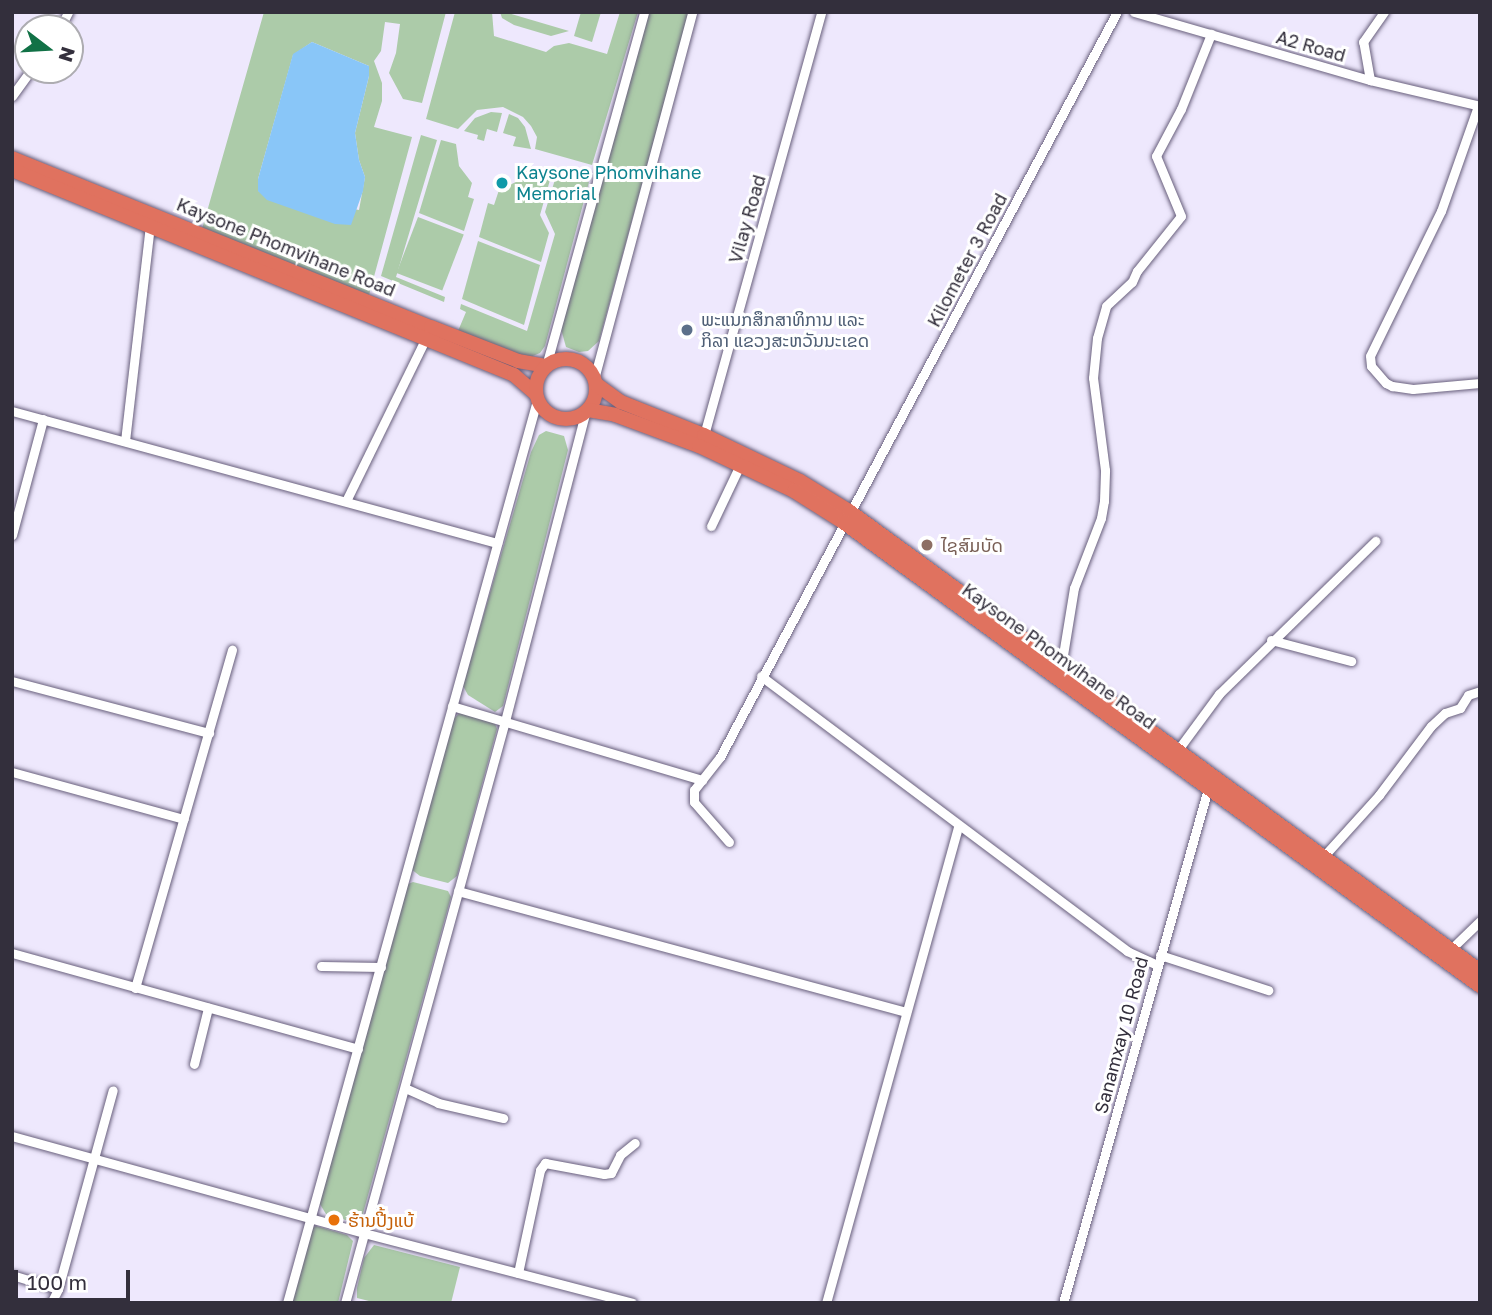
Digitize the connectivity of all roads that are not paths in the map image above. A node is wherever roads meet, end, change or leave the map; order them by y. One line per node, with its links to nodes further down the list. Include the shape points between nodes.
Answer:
1 (644, 12): 14 (street)
2 (692, 12): 15 (street)
3 (821, 12): 21 (street, Vilay Road)
4 (1117, 12): 25 (street, Kilometer 3 Road)
5 (1134, 12): 7 (street, A2 Road)
6 (1384, 12): 8 (street, via 1363,42)
7 (1211, 34): 8 (street, A2 Road); 34 (street, via 1156,156 1181,216 1132,282 1106,306 1097,338 1093,378 1105,470 1104,501 1074,588)
8 (1370, 80): 9 (street, A2 Road)
9 (1479, 106): 16 (street, via 1441,211 1370,356 1371,366 1392,386 1413,389)
10 (12, 158): 13 (highway, Kaysone Phomvihane Road)
11 (12, 170): 12 (highway, Kaysone Phomvihane Road)
12 (150, 226): 13 (highway, Kaysone Phomvihane Road); 22 (street)
13 (436, 337): 14 (highway, Kaysone Phomvihane Road); 17 (highway, Kaysone Phomvihane Road, via 514,375); 24 (street)
14 (546, 366): 15 (highway, via 573,360 584,365); 17 (highway, via 537,379)
15 (595, 382): 19 (highway, via 596,395); 21 (highway, Kaysone Phomvihane Road, via 621,402)
16 (1480, 383)
17 (536, 397): 19 (highway, via 547,414 558,419 575,419); 29 (street)
18 (12, 411): 20 (street)
19 (586, 412): 23 (highway, Kaysone Phomvihane Road, via 615,415); 39 (street)
20 (43, 419): 22 (street); 27 (street)
21 (704, 435): 25 (highway, Kaysone Phomvihane Road, via 800,481)
22 (125, 441): 24 (street)
23 (740, 465): 25 (highway, Kaysone Phomvihane Road); 26 (street)
24 (346, 502): 29 (street)
25 (846, 516): 30 (highway, Kaysone Phomvihane Road); 35 (street, Kilometer 3 Road)
26 (711, 526)
27 (12, 535)
28 (1375, 541): 31 (street)
29 (497, 543): 38 (street)
30 (983, 616): 34 (highway, Kaysone Phomvihane Road); 44 (highway, Kaysone Phomvihane Road)
31 (1271, 640): 33 (street); 41 (street, via 1219,694)
32 (232, 650): 40 (street)
33 (1351, 661)
34 (1058, 664): 41 (highway, Kaysone Phomvihane Road)
35 (761, 676): 43 (street, Kilometer 3 Road, via 720,757); 46 (street)
36 (12, 681): 40 (street)
37 (1480, 691): 48 (street, via 1468,695 1460,708 1445,713 1431,726)
38 (453, 706): 39 (street); 56 (street)
39 (505, 721): 43 (street); 49 (street)
40 (209, 733): 45 (street)
41 (1178, 751): 44 (highway, Kaysone Phomvihane Road)
42 (12, 772): 45 (street)
43 (702, 780): 47 (street, via 694,790 694,802)
44 (1211, 783): 48 (highway, Kaysone Phomvihane Road); 53 (street, Sanamxay 10 Road); 58 (highway, Kaysone Phomvihane Road)
45 (184, 818): 59 (street)
46 (958, 827): 54 (street, via 1127,951); 62 (street)
47 (729, 842)
48 (1323, 857): 51 (highway, Kaysone Phomvihane Road)
49 (457, 891): 62 (street); 65 (street)
50 (1480, 921): 51 (street)
51 (1451, 949): 57 (highway, Kaysone Phomvihane Road)
52 (12, 953): 59 (street)
53 (1160, 954): 54 (street, Sanamxay 10 Road); 60 (street)
54 (1157, 965): 83 (street, Sanamxay 10 Road)
55 (321, 966): 56 (street)
56 (381, 967): 63 (street)
57 (1480, 971)
58 (1480, 986)
59 (135, 988): 61 (street)
60 (1268, 989)
61 (208, 1008): 63 (street); 64 (street)
62 (906, 1012): 82 (street)
63 (359, 1049): 71 (street)
64 (194, 1064)
65 (405, 1088): 67 (street, via 438,1103); 72 (street)
66 (113, 1090): 70 (street)
67 (503, 1118)
68 (12, 1136): 70 (street)
69 (635, 1143): 73 (street, via 620,1155 611,1173 545,1163)
70 (94, 1159): 71 (street); 75 (street)
71 (310, 1218): 72 (street); 78 (street)
72 (364, 1233): 73 (street); 79 (street)
73 (518, 1273): 76 (street)
74 (12, 1275): 75 (street)
75 (58, 1289): 77 (street)
76 (591, 1291): 80 (street); 81 (street)
77 (51, 1303)
78 (286, 1303)
79 (345, 1303)
80 (588, 1303)
81 (632, 1303)
82 (826, 1303)
83 (1063, 1303)

